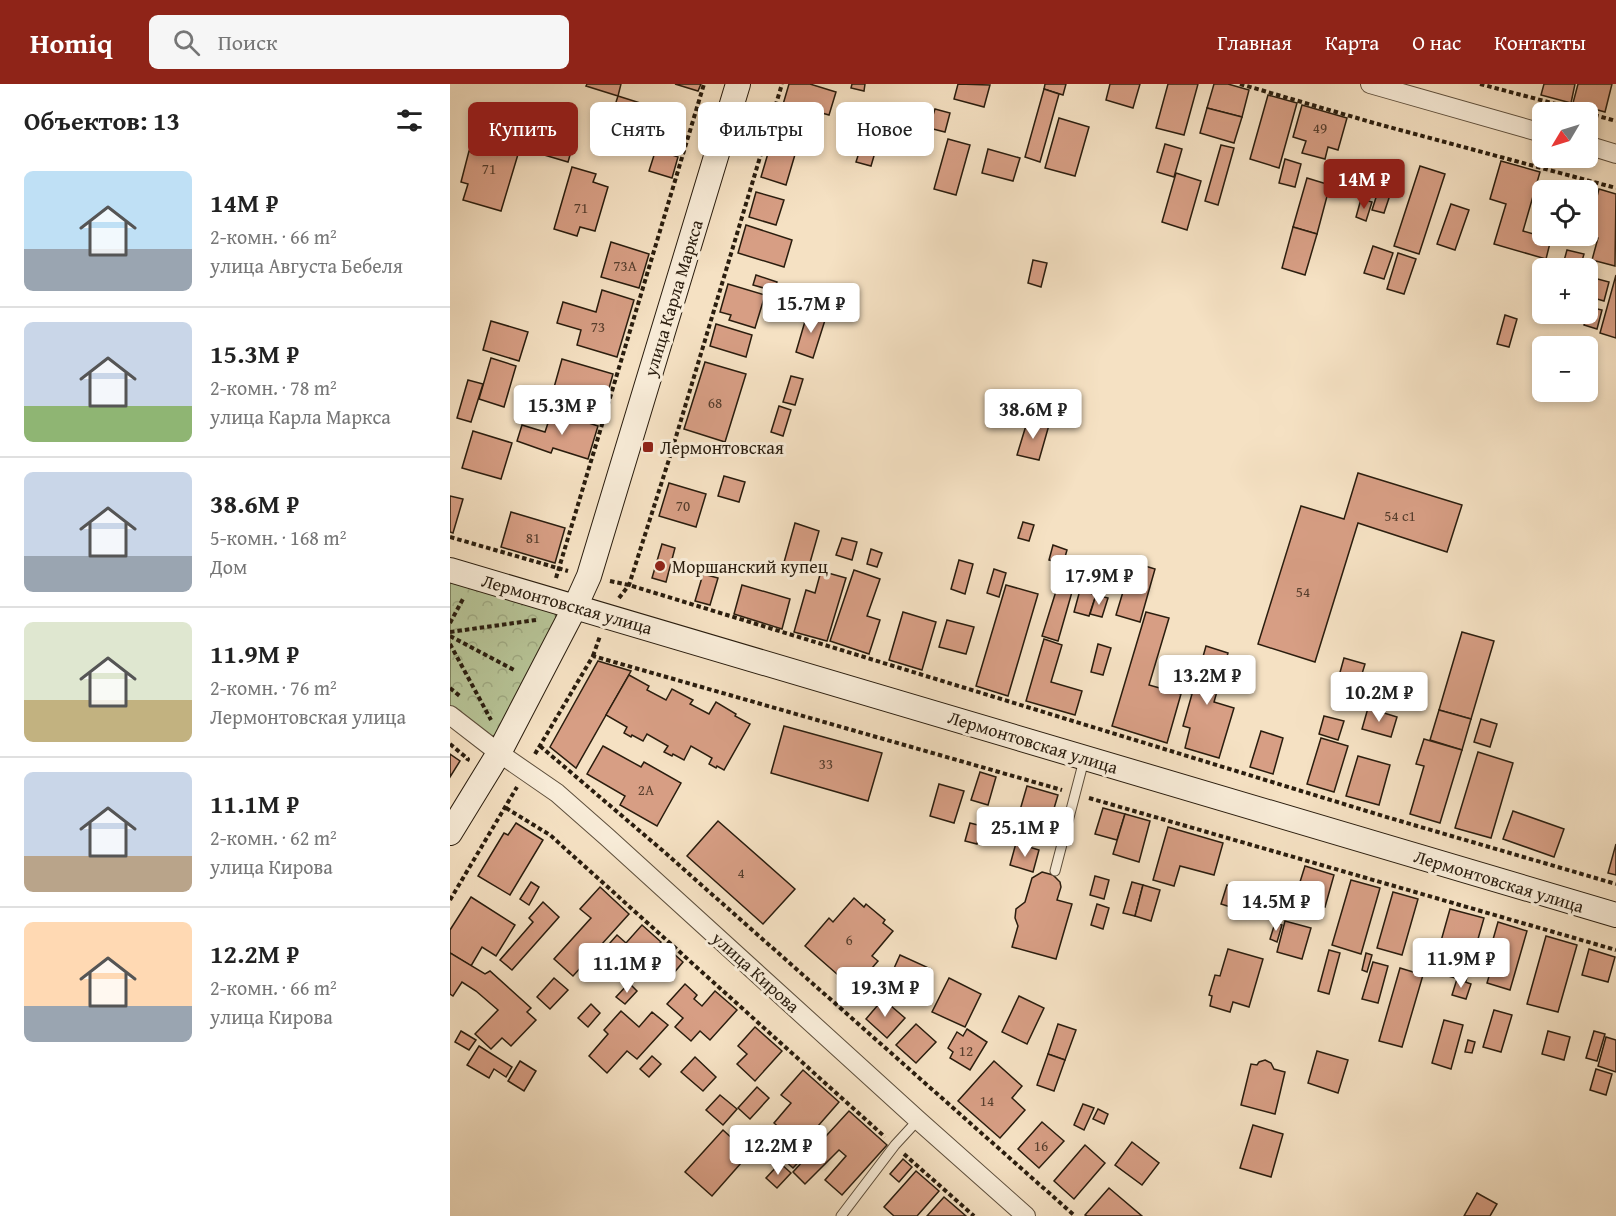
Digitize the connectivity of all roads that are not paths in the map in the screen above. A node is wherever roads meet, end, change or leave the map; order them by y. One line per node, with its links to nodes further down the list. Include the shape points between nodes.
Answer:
1 (738, 84): 7 (main road, улица Карла Маркса, via 589,576)
2 (1370, 84): 3 (street)
3 (1532, 130)
4 (1598, 148): 5 (street)
5 (1616, 153)
6 (450, 570): 7 (main road, Лермонтовская улица)
7 (575, 607): 9 (main road, улица Карла Маркса); 10 (main road, Лермонтовская улица)
8 (450, 714): 9 (street, улица Кирова)
9 (490, 746): 11 (main road, улица Карла Маркса); 14 (street, улица Кирова, via 557,794 607,837)
10 (1084, 757): 12 (lane); 13 (main road, Лермонтовская улица)
11 (450, 833)
12 (1055, 871)
13 (1616, 915)
14 (918, 1120): 15 (lane, via 894,1145); 16 (street, улица Кирова)
15 (842, 1216)
16 (1026, 1216)

